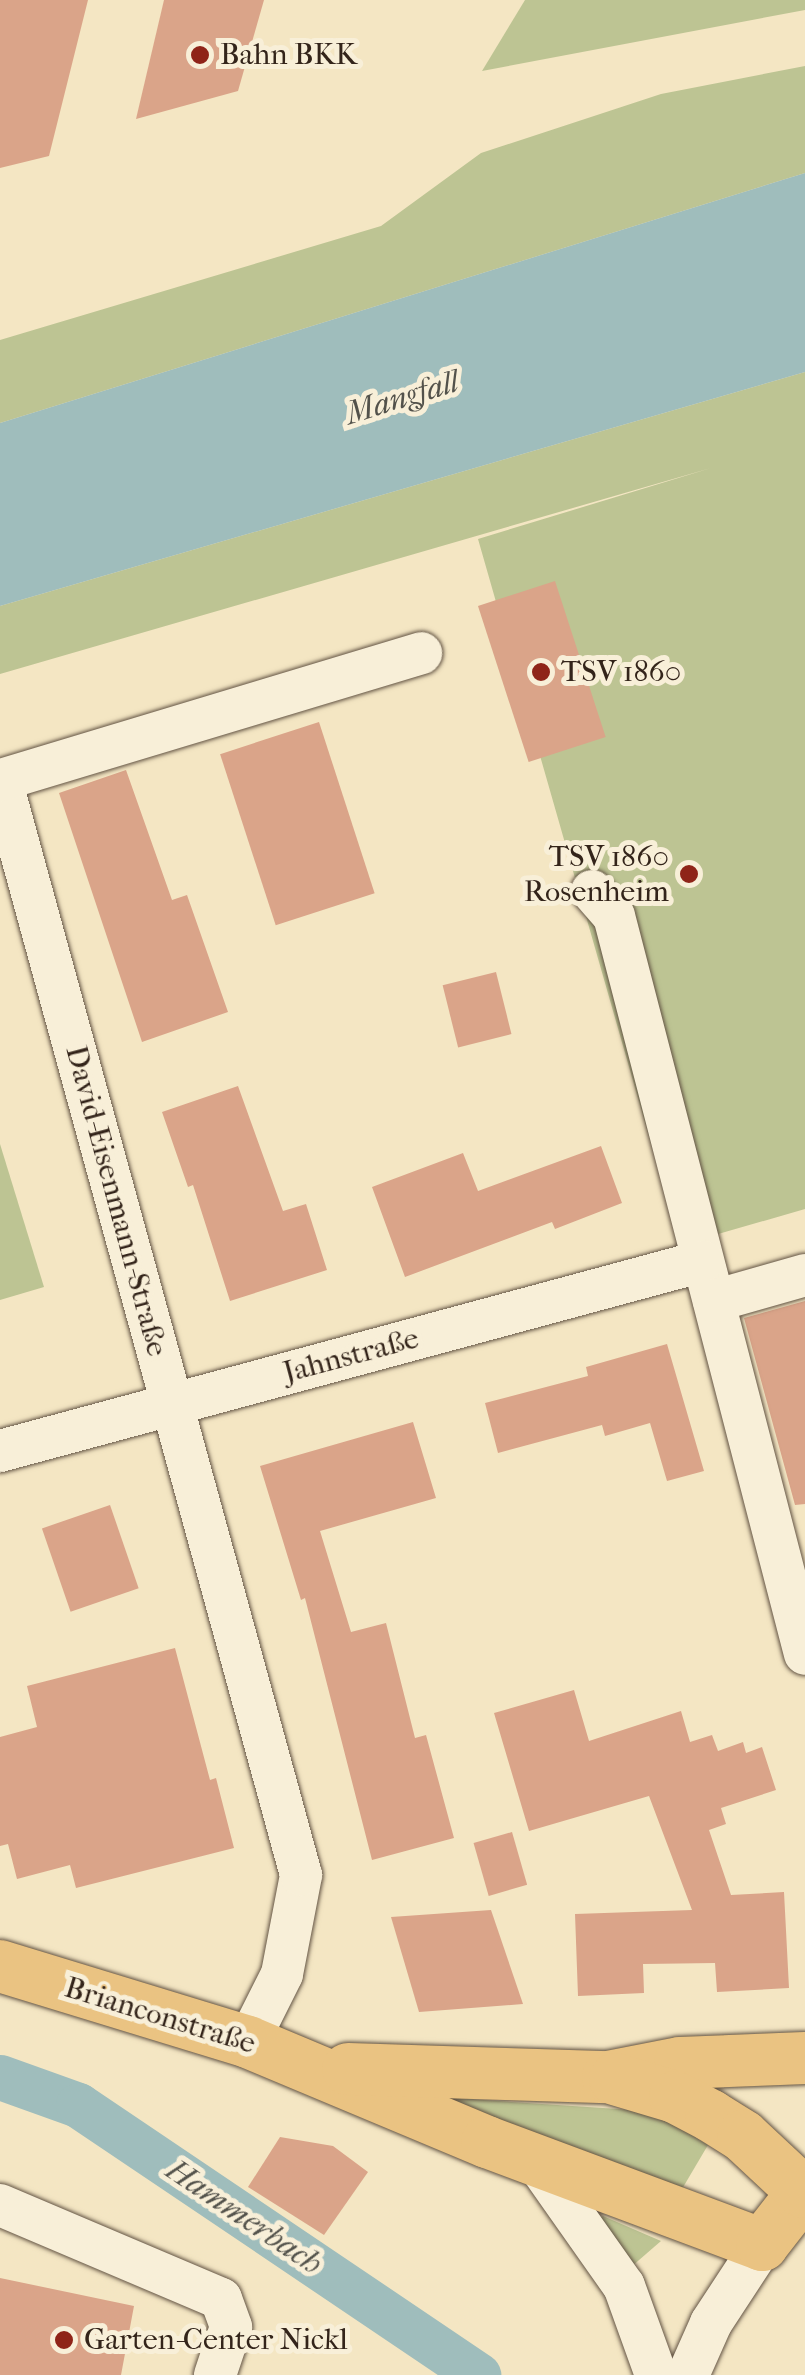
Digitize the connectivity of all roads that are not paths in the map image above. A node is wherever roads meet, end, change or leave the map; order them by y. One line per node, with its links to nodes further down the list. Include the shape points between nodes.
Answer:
1 (421, 653): 2 (street, David-Eisenmann-Straße)
2 (1, 780): 6 (street, David-Eisenmann-Straße)
3 (592, 891): 5 (street, via 614,916)
4 (805, 1275): 5 (street, Jahnstraße)
5 (708, 1281): 6 (street, Jahnstraße); 8 (street)
6 (172, 1404): 7 (street, Jahnstraße); 10 (street, David-Eisenmann-Straße, via 300,1874 282,1974)
7 (0, 1451)
8 (805, 1654)
9 (0, 1966): 10 (main road, Brianconstraße)
10 (248, 2042): 12 (main road, Brianconstraße)
11 (805, 2058): 13 (main road, Brianconstraße, via 680,2062)
12 (319, 2068): 13 (main road, Brianconstraße); 14 (main road, Brianconstraße)
13 (608, 2077): 15 (main road, Brianconstraße, via 676,2097 711,2116)
14 (535, 2160): 17 (main road, Brianconstraße); 19 (street, via 624,2286)
15 (804, 2191): 17 (main road)
16 (0, 2205): 18 (street, via 221,2299 230,2327)
17 (762, 2245): 20 (street, via 717,2313)
18 (215, 2375)
19 (656, 2375)
20 (688, 2375)

